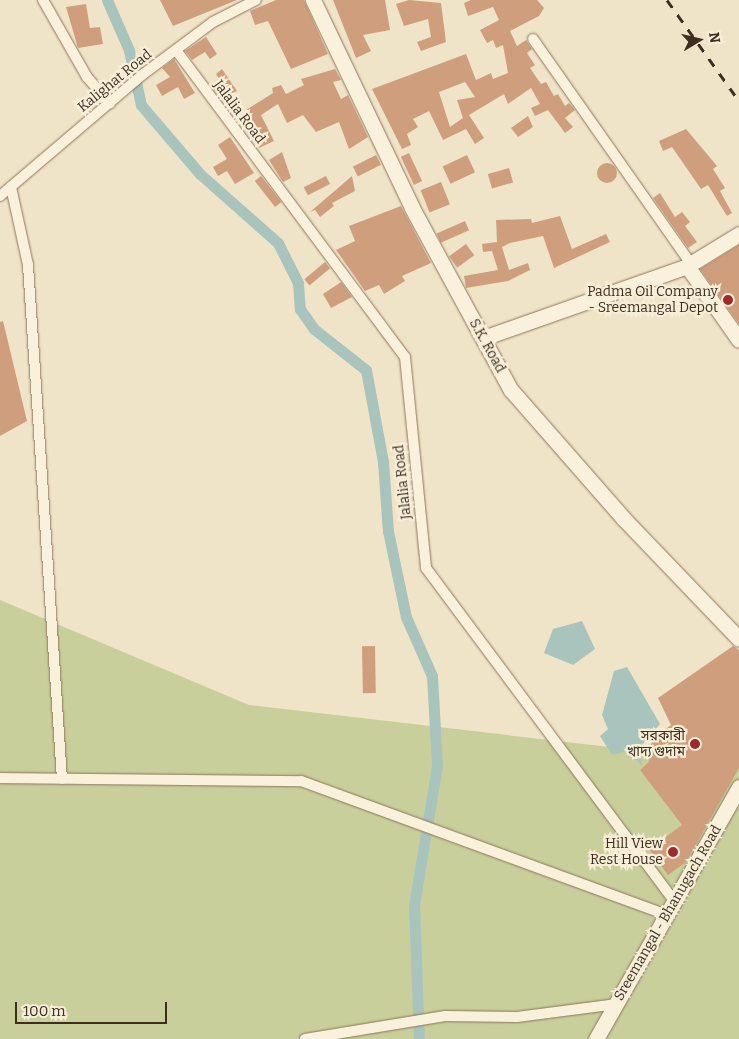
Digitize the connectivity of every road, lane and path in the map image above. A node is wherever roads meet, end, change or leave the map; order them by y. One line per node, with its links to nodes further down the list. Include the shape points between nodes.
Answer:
1 (44, 0): 6 (street, via 87,77)
2 (256, 0): 5 (street, Kalighat Road, via 214,22)
3 (313, 0): 11 (main road, S.K. Road, via 412,208)
4 (533, 39): 10 (street)
5 (176, 50): 6 (street, Kalighat Road); 17 (street, Jalalia Road, via 405,357 426,568)
6 (110, 103): 7 (street, Kalighat Road)
7 (10, 187): 8 (street, Kalighat Road); 15 (street, via 28,265)
8 (0, 196)
9 (739, 234): 10 (main road)
10 (689, 265): 11 (main road); 12 (main road)
11 (483, 338): 13 (main road, S.K. Road, via 511,390 624,519)
12 (739, 340)
13 (739, 639)
14 (0, 778): 15 (street)
15 (62, 779): 17 (street, via 301,781)
16 (738, 791): 17 (main road, Sreemangal - Bhanugach Road)
17 (672, 910): 18 (main road, Sreemangal - Bhanugach Road)
18 (616, 1004): 19 (street, via 517,1017 439,1017); 20 (main road, Sreemangal - Bhanugach Road)
19 (305, 1039)
20 (596, 1039)

